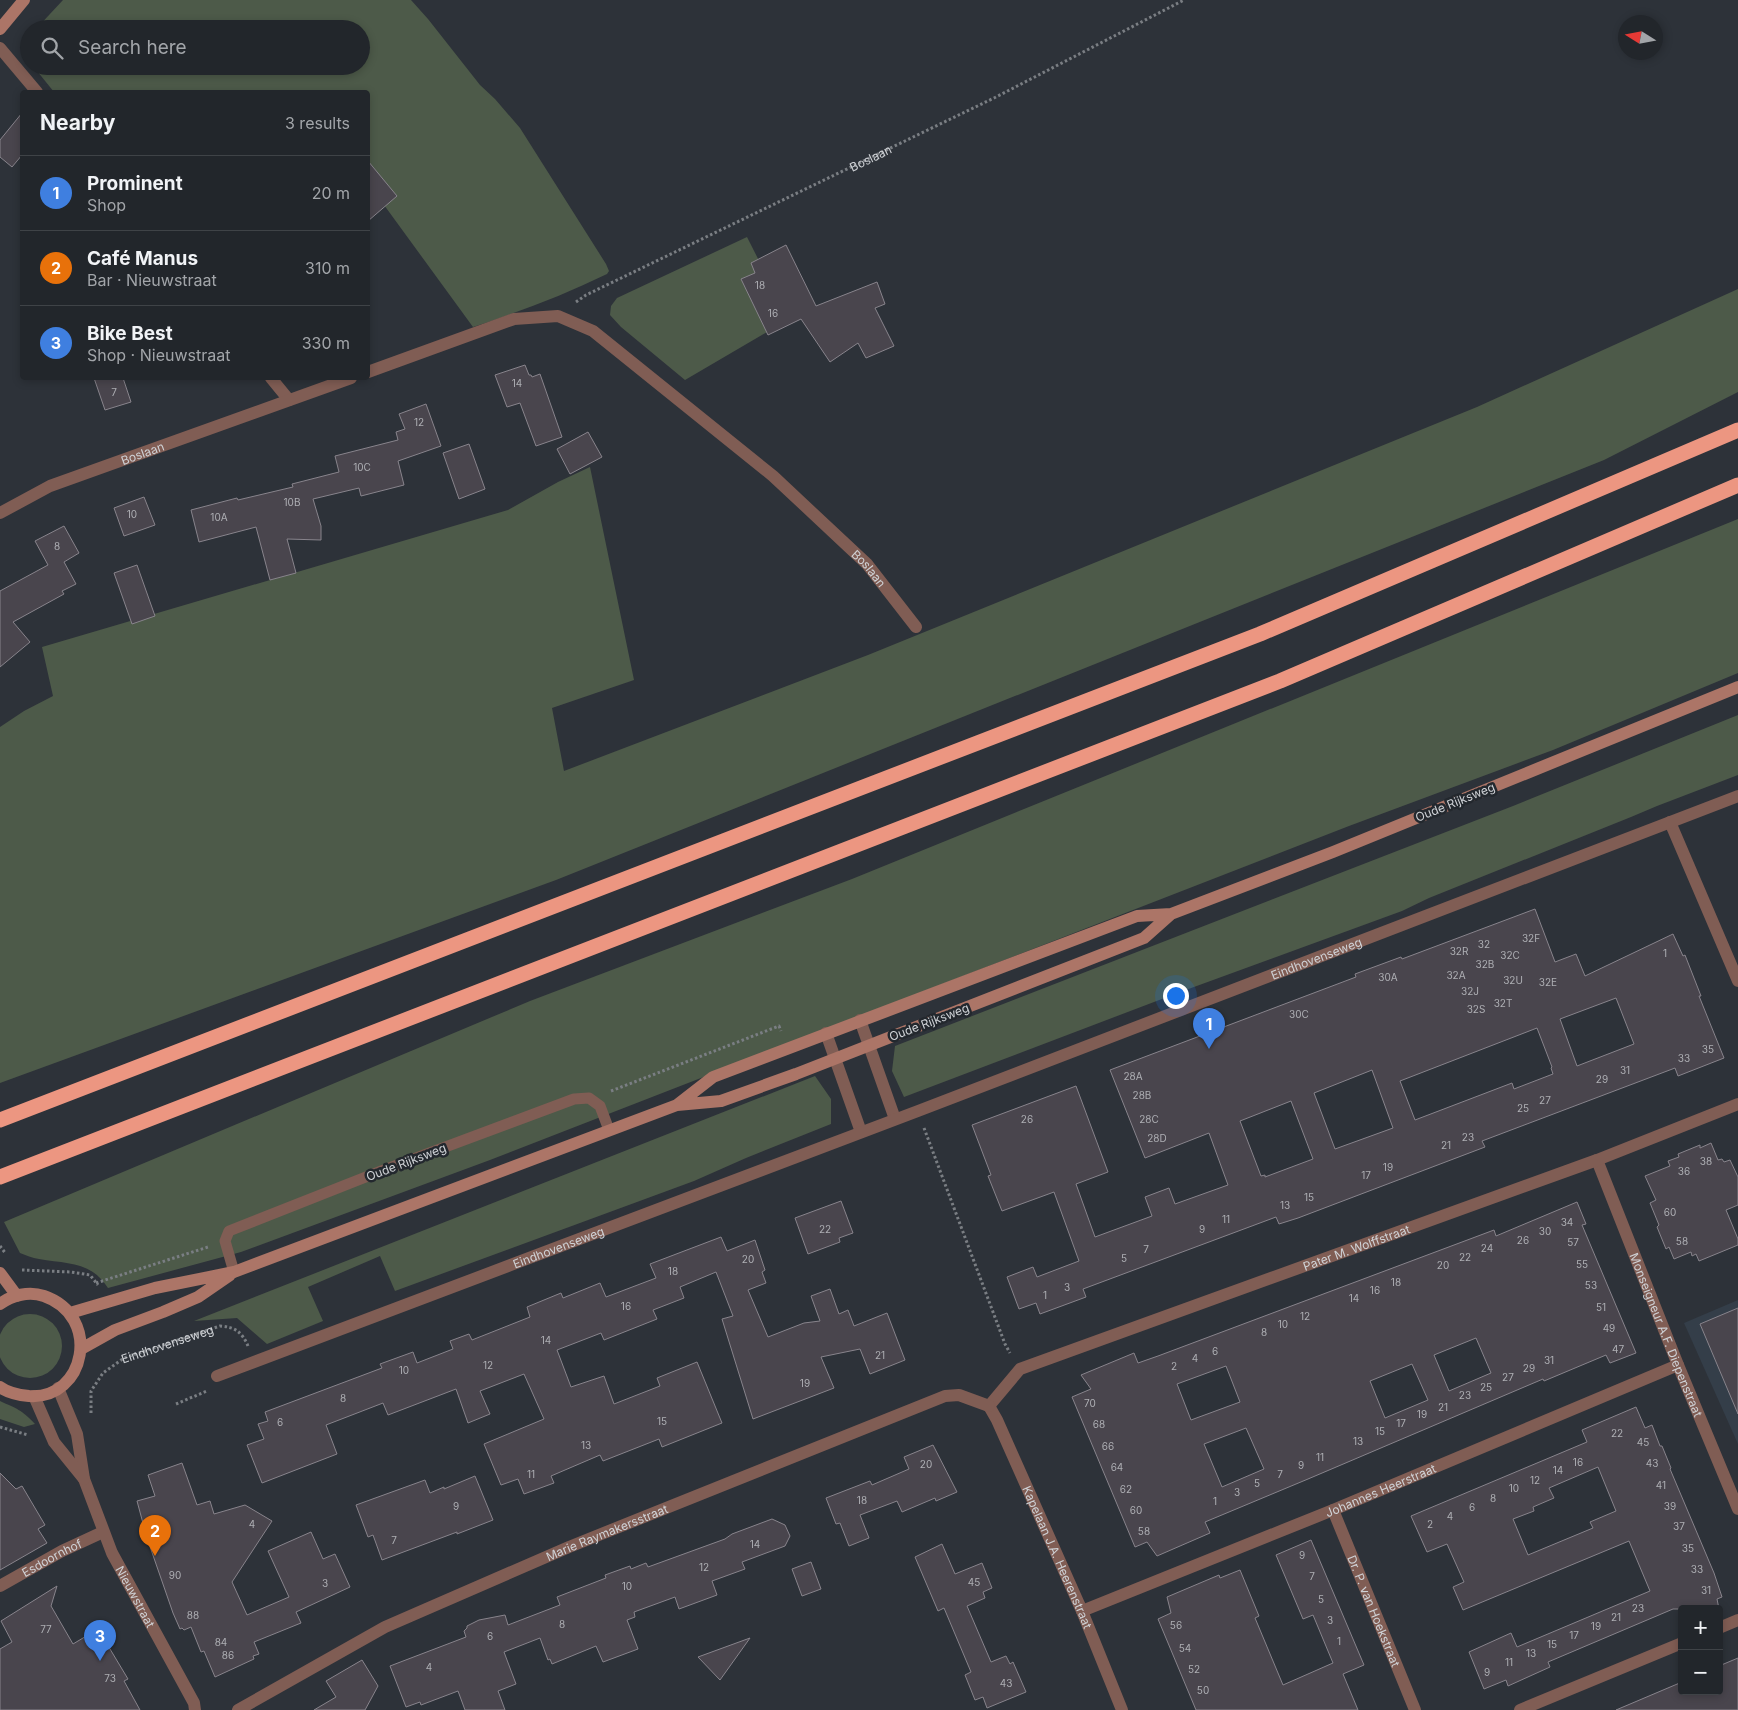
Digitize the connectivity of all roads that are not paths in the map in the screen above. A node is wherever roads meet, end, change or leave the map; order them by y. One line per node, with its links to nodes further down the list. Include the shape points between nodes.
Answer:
1 (24, 0): 2 (main road)
2 (0, 29)
3 (0, 48): 4 (street)
4 (20, 72)
5 (23, 75): 6 (street)
6 (35, 90)
7 (370, 371): 14 (street, Boslaan, via 514,318 558,316 593,331 773,476 868,564)
8 (273, 380): 10 (street)
9 (345, 380): 10 (street, Boslaan)
10 (289, 400): 13 (street, Boslaan, via 50,486)
11 (1738, 430): 27 (highway, via 1260,634)
12 (1738, 485): 31 (highway, via 1280,681)
13 (0, 513)
14 (916, 627)
15 (1738, 687): 18 (main road, Oude Rijksweg)
16 (1738, 796): 17 (street, Eindhovenseweg)
17 (1670, 822): 19 (street); 26 (street, Eindhovenseweg)
18 (1171, 914): 20 (main road, Oude Rijksweg, via 1137,916); 22 (main road, Oude Rijksweg, via 1144,938)
19 (1738, 981)
20 (860, 1020): 21 (main road, Oude Rijksweg); 22 (street)
21 (826, 1033): 23 (street); 25 (main road, Oude Rijksweg, via 713,1077)
22 (869, 1046): 23 (main road, Oude Rijksweg); 26 (street)
23 (835, 1058): 25 (main road, Oude Rijksweg, via 721,1102); 29 (street)
24 (1738, 1104): 30 (street, Pater M. Wolffstraat)
25 (677, 1105): 28 (main road, Oude Rijksweg)
26 (896, 1119): 29 (street, Eindhovenseweg)
27 (0, 1120)
28 (609, 1130): 32 (main road, Oude Rijksweg); 32 (lane, Oude Rijksweg, via 600,1106 589,1098 574,1099 381,1171 229,1231 225,1241)
29 (861, 1132): 39 (street, Eindhovenseweg)
30 (1597, 1160): 38 (street, Monseigneur A.F. Diepenstraat); 43 (street, Pater M. Wolffstraat, via 1020,1369)
31 (0, 1177)
32 (234, 1272): 36 (main road, Oude Rijksweg, via 155,1288); 37 (main road, Oude Rijksweg, via 198,1297 115,1330)
33 (0, 1273): 34 (main road)
34 (17, 1296): 35 (main road); 36 (main road, via 52,1299)
35 (0, 1304)
36 (70, 1313): 37 (main road, via 79,1330)
37 (81, 1349): 41 (main road, via 74,1371)
38 (1678, 1365): 45 (street, Monseigneur A.F. Diepenstraat); 46 (street, Johannes Heerstraat)
39 (217, 1376)
40 (0, 1387): 42 (main road, via 18,1395)
41 (58, 1388): 42 (main road); 44 (street, Nieuwstraat, via 77,1434)
42 (34, 1396): 44 (street, Nieuwstraat, via 54,1442)
43 (989, 1406): 49 (street, Kapelaan J.A. Heerenstraat); 54 (street, Marie Raymakersstraat, via 958,1395 945,1396 569,1547 385,1627)
44 (84, 1479): 47 (street, Nieuwstraat)
45 (1738, 1509)
46 (1333, 1510): 49 (street, Johannes Heerstraat); 56 (street, Dr. P. van Hoekstraat)
47 (103, 1532): 48 (street, Esdoornhof); 53 (street, Nieuwstraat)
48 (0, 1586)
49 (1082, 1612): 55 (street, Kapelaan J.A. Heerenstraat)
50 (1738, 1620): 51 (street)
51 (1723, 1626)
52 (1678, 1645): 57 (street)
53 (195, 1710)
54 (238, 1710)
55 (1122, 1710)
56 (1415, 1710)
57 (1520, 1710)

